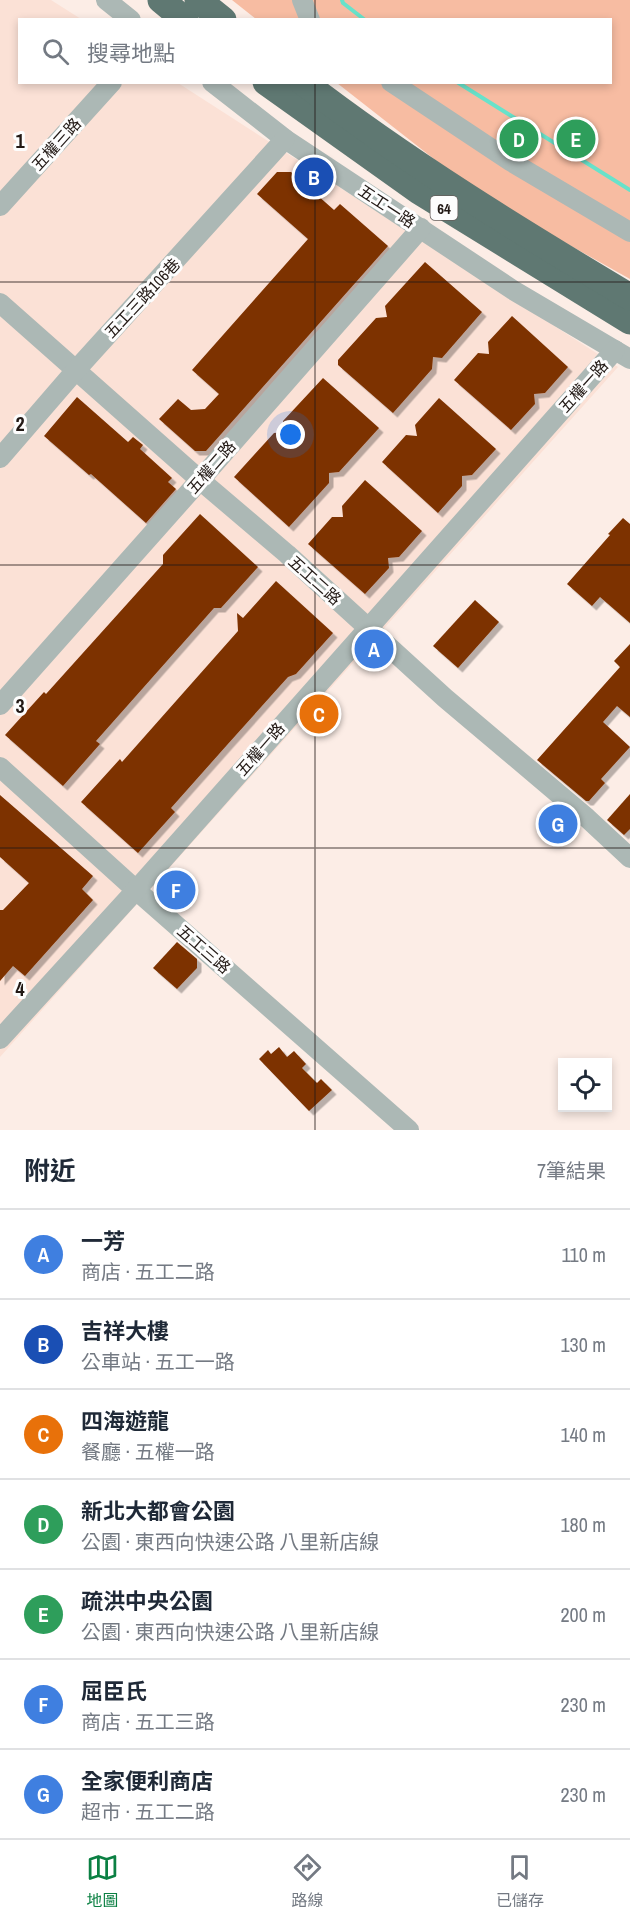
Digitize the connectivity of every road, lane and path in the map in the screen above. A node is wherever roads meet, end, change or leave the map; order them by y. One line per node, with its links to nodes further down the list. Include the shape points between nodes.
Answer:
1 (106, 0): 5 (street)
2 (161, 0): 6 (highway)
3 (198, 0): 7 (highway)
4 (302, 0): 8 (street)
5 (128, 18)
6 (183, 18)
7 (220, 18)
8 (309, 18)
9 (110, 84): 15 (street, 五權三路)
10 (215, 84): 14 (street, 五工一路)
11 (269, 84): 20 (highway, 64, via 419,191)
12 (306, 84): 18 (highway, 64, via 436,178)
13 (395, 84): 17 (street, via 510,161)
14 (285, 139): 16 (street, 五工一路); 22 (street, 五工三路106巷)
15 (0, 206)
16 (421, 228): 21 (street, 五工一路, via 513,290); 24 (street, 五權二路)
17 (630, 232)
18 (630, 297)
19 (0, 303): 22 (street, 五工二路)
20 (630, 321)
21 (622, 355): 25 (street, 五權一路)
22 (76, 370): 23 (street, 五工三路106巷); 24 (street, 五工二路)
23 (0, 458)
24 (200, 480): 25 (street, 五工二路); 26 (street, 五權二路)
25 (367, 628): 28 (street, 五工二路); 29 (street, 五權一路)
26 (0, 705)
27 (0, 767): 29 (street, 五工三路)
28 (630, 858)
29 (136, 890): 30 (street, 五權一路); 31 (street, 五工三路)
30 (0, 1039)
31 (409, 1130)

